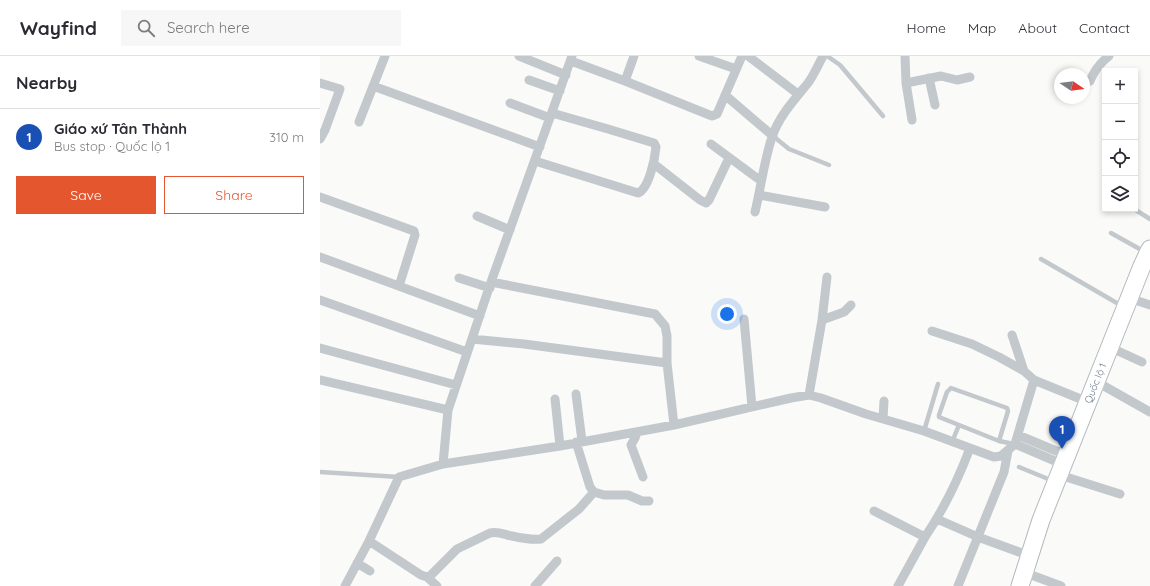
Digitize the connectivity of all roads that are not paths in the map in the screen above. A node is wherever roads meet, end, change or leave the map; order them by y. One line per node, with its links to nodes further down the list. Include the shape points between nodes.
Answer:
1 (385, 56): 21 (street)
2 (519, 56): 13 (street)
3 (634, 56): 17 (street)
4 (699, 56): 12 (street)
5 (742, 56): 12 (street)
6 (748, 56): 23 (street)
7 (823, 56): 23 (street, via 809,82)
8 (827, 56): 28 (lane, via 840,65)
9 (905, 56): 20 (street)
10 (1108, 56): 18 (street, via 1095,70)
11 (572, 58): 13 (street); 17 (street)
12 (736, 69): 24 (street)
13 (566, 75): 22 (street)
14 (970, 77): 15 (street, via 960,80 941,76)
15 (929, 78): 20 (street); 26 (street)
16 (529, 80): 22 (street)
17 (625, 81): 24 (street, via 712,116 717,114)
18 (1090, 81)
19 (320, 83): 32 (street, via 340,89)
20 (906, 83): 29 (street)
21 (373, 86): 30 (street); 35 (street)
22 (560, 91): 27 (street)
23 (798, 94): 31 (street)
24 (725, 95): 31 (street)
25 (510, 103): 27 (street)
26 (935, 105)
27 (551, 116): 35 (street); 38 (street, via 608,128 654,143)
28 (884, 116)
29 (912, 120)
30 (359, 122)
31 (773, 136): 39 (lane, via 789,149); 40 (street)
32 (320, 139): 33 (street)
33 (320, 143)
34 (711, 144): 36 (street)
35 (540, 147): 37 (street)
36 (730, 158): 38 (street, via 706,203); 40 (street)
37 (534, 162): 38 (street, via 638,193 644,189); 48 (street)
38 (654, 164)
39 (829, 165)
40 (761, 180): 41 (street)
41 (759, 195): 43 (street); 44 (street)
42 (320, 197): 57 (street, via 414,231 415,235)
43 (825, 207)
44 (755, 212)
45 (1138, 212): 47 (lane)
46 (477, 216): 48 (street)
47 (1150, 219)
48 (510, 230): 56 (street)
49 (1112, 233): 50 (lane)
50 (1149, 252): 60 (highway, Quốc lộ 1)
51 (320, 257): 57 (street)
52 (1041, 258): 60 (lane)
53 (1150, 274): 60 (highway, Quốc lộ 1)
54 (459, 278): 56 (street)
55 (827, 278): 63 (street)
56 (491, 285): 61 (street); 71 (street, via 655,314 665,326)
57 (399, 286): 61 (street)
58 (320, 300): 69 (street)
59 (851, 305): 63 (street, via 844,312)
60 (1138, 305): 68 (highway, Quốc lộ 1); 82 (highway, Quốc lộ 1)
61 (480, 316): 66 (street)
62 (744, 319): 83 (street)
63 (822, 320): 79 (street)
64 (932, 330): 72 (street, via 972,344)
65 (1012, 335): 72 (street)
66 (472, 339): 69 (street); 71 (street)
67 (320, 348): 76 (street)
68 (1118, 351): 70 (street); 77 (highway, Quốc lộ 1)
69 (467, 352): 76 (street)
70 (1142, 362)
71 (667, 363): 87 (street)
72 (1024, 371): 74 (street)
73 (320, 380): 84 (street)
74 (1034, 380): 82 (street); 91 (street)
75 (938, 384): 90 (lane)
76 (456, 385): 84 (street)
77 (1104, 386): 85 (street); 100 (highway, Quốc lộ 1)
78 (576, 394): 93 (street)
79 (809, 396): 83 (street); 86 (street)
80 (555, 399): 95 (street)
81 (884, 401): 86 (street)
82 (1088, 402): 100 (highway, Quốc lộ 1)
83 (752, 407): 87 (street)
84 (448, 410): 98 (street)
85 (1150, 412)
86 (883, 419): 90 (street)
87 (674, 425): 89 (street)
88 (959, 425): 92 (lane); 92 (lane, via 939,417 947,392 951,388 1007,408); 94 (lane)
89 (637, 432): 93 (street); 103 (street, via 631,445)
90 (924, 432): 94 (street)
91 (1017, 440): 92 (lane); 97 (street); 100 (street)
92 (999, 441)
93 (579, 442): 95 (street); 104 (street, via 590,487)
94 (952, 442): 96 (street)
95 (560, 446): 98 (street)
96 (970, 448): 97 (street, via 994,457); 108 (street, via 956,483)
97 (1008, 451): 110 (street, via 1004,472)
98 (442, 464): 102 (street)
99 (1019, 467): 100 (lane)
100 (1062, 470): 105 (street); 112 (highway, Quốc lộ 1, via 1041,520); 117 (highway, Quốc lộ 1, via 1048,528)
101 (320, 472): 102 (lane)
102 (399, 477): 111 (street)
103 (643, 477)
104 (594, 492): 106 (street); 116 (street, via 579,509 541,539 490,533 457,549 433,575)
105 (1120, 494)
106 (649, 500)
107 (874, 511): 109 (street)
108 (937, 519): 109 (street); 110 (street)
109 (925, 537): 121 (street)
110 (978, 537): 112 (street); 122 (street)
111 (369, 541): 114 (street); 116 (street)
112 (1030, 556): 117 (highway, Quốc lộ 1)
113 (557, 561): 118 (street)
114 (357, 562): 115 (street); 119 (street)
115 (370, 571)
116 (427, 577): 120 (street)
117 (1028, 583): 123 (street)
118 (539, 584)
119 (345, 586)
120 (437, 586)
121 (898, 586)
122 (958, 586)
123 (1061, 586)

